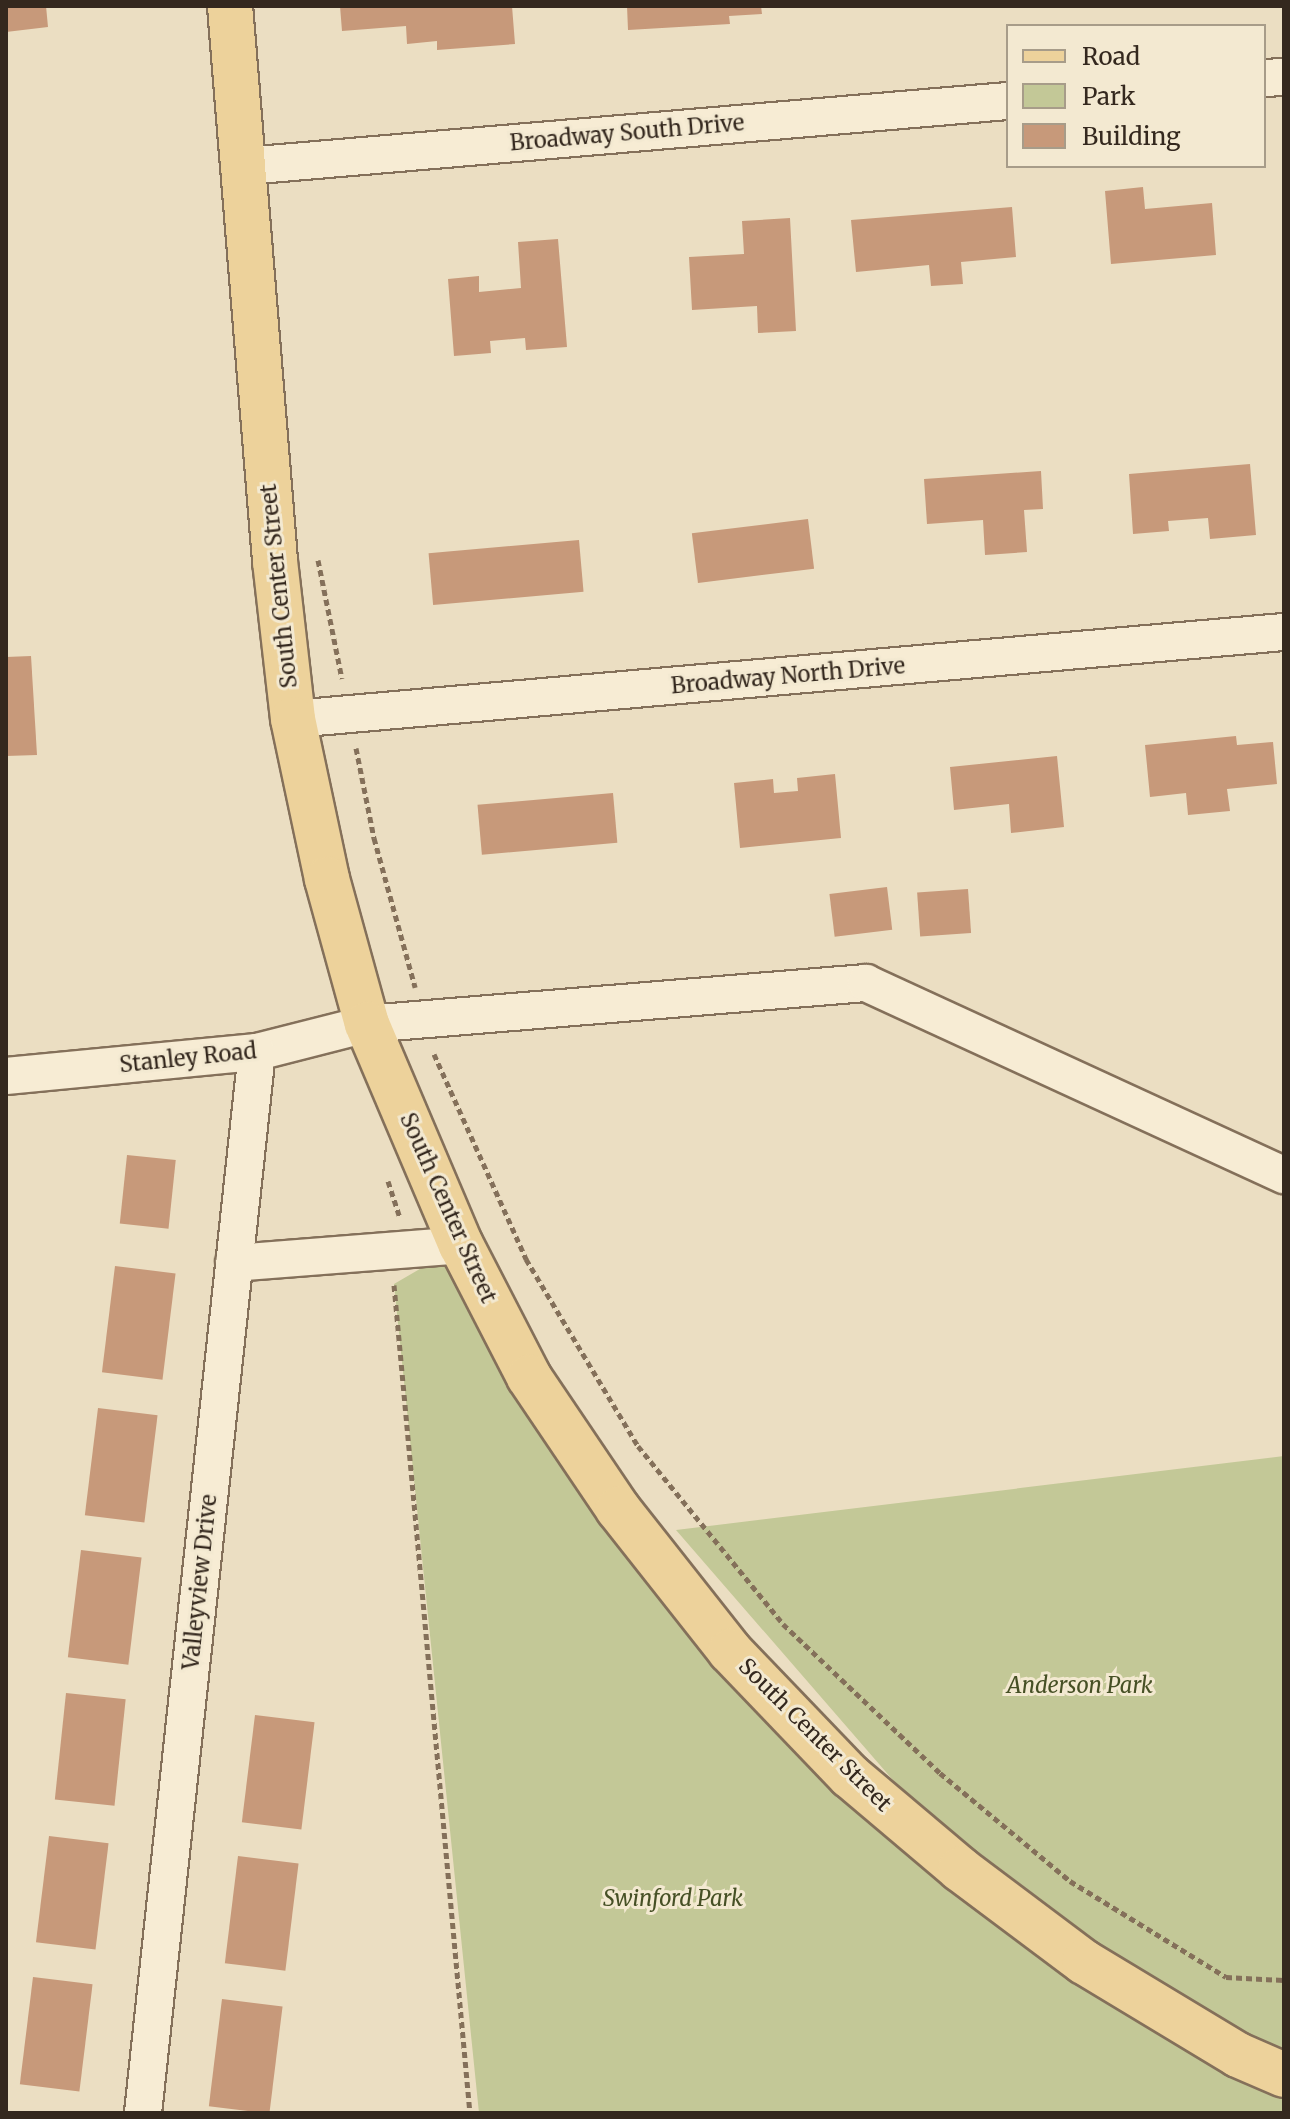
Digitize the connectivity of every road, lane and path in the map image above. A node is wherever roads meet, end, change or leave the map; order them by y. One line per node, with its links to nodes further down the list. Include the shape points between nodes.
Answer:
1 (230, 6): 3 (main road, South Center Street)
2 (1006, 101): 3 (street, Broadway South Drive)
3 (246, 166): 7 (main road, South Center Street, via 275,561)
4 (315, 547): 6 (path)
5 (1284, 632): 6 (street, Broadway North Drive)
6 (349, 714): 7 (street, Broadway North Drive); 8 (path, via 374,838)
7 (293, 719): 9 (main road, South Center Street, via 327,879)
8 (424, 1019): 9 (street, Stanley Road); 12 (street, Stanley Road, via 866,983); 16 (path, via 437,1066 526,1259 638,1446 783,1624 940,1773 1070,1881 1226,1977)
9 (367, 1024): 10 (street, Stanley Road); 13 (main road, South Center Street)
10 (257, 1052): 11 (street, Stanley Road); 15 (street, Valleyview Drive)
11 (6, 1076)
12 (1284, 1175)
13 (461, 1245): 14 (street); 17 (main road, South Center Street, via 529,1377 618,1509 730,1651 850,1776 960,1869 1084,1962 1238,2055)
14 (395, 1250): 15 (street); 19 (path)
15 (234, 1263): 18 (street, Valleyview Drive)
16 (1284, 1980)
17 (1284, 2075)
18 (143, 2113)
19 (470, 2113)

